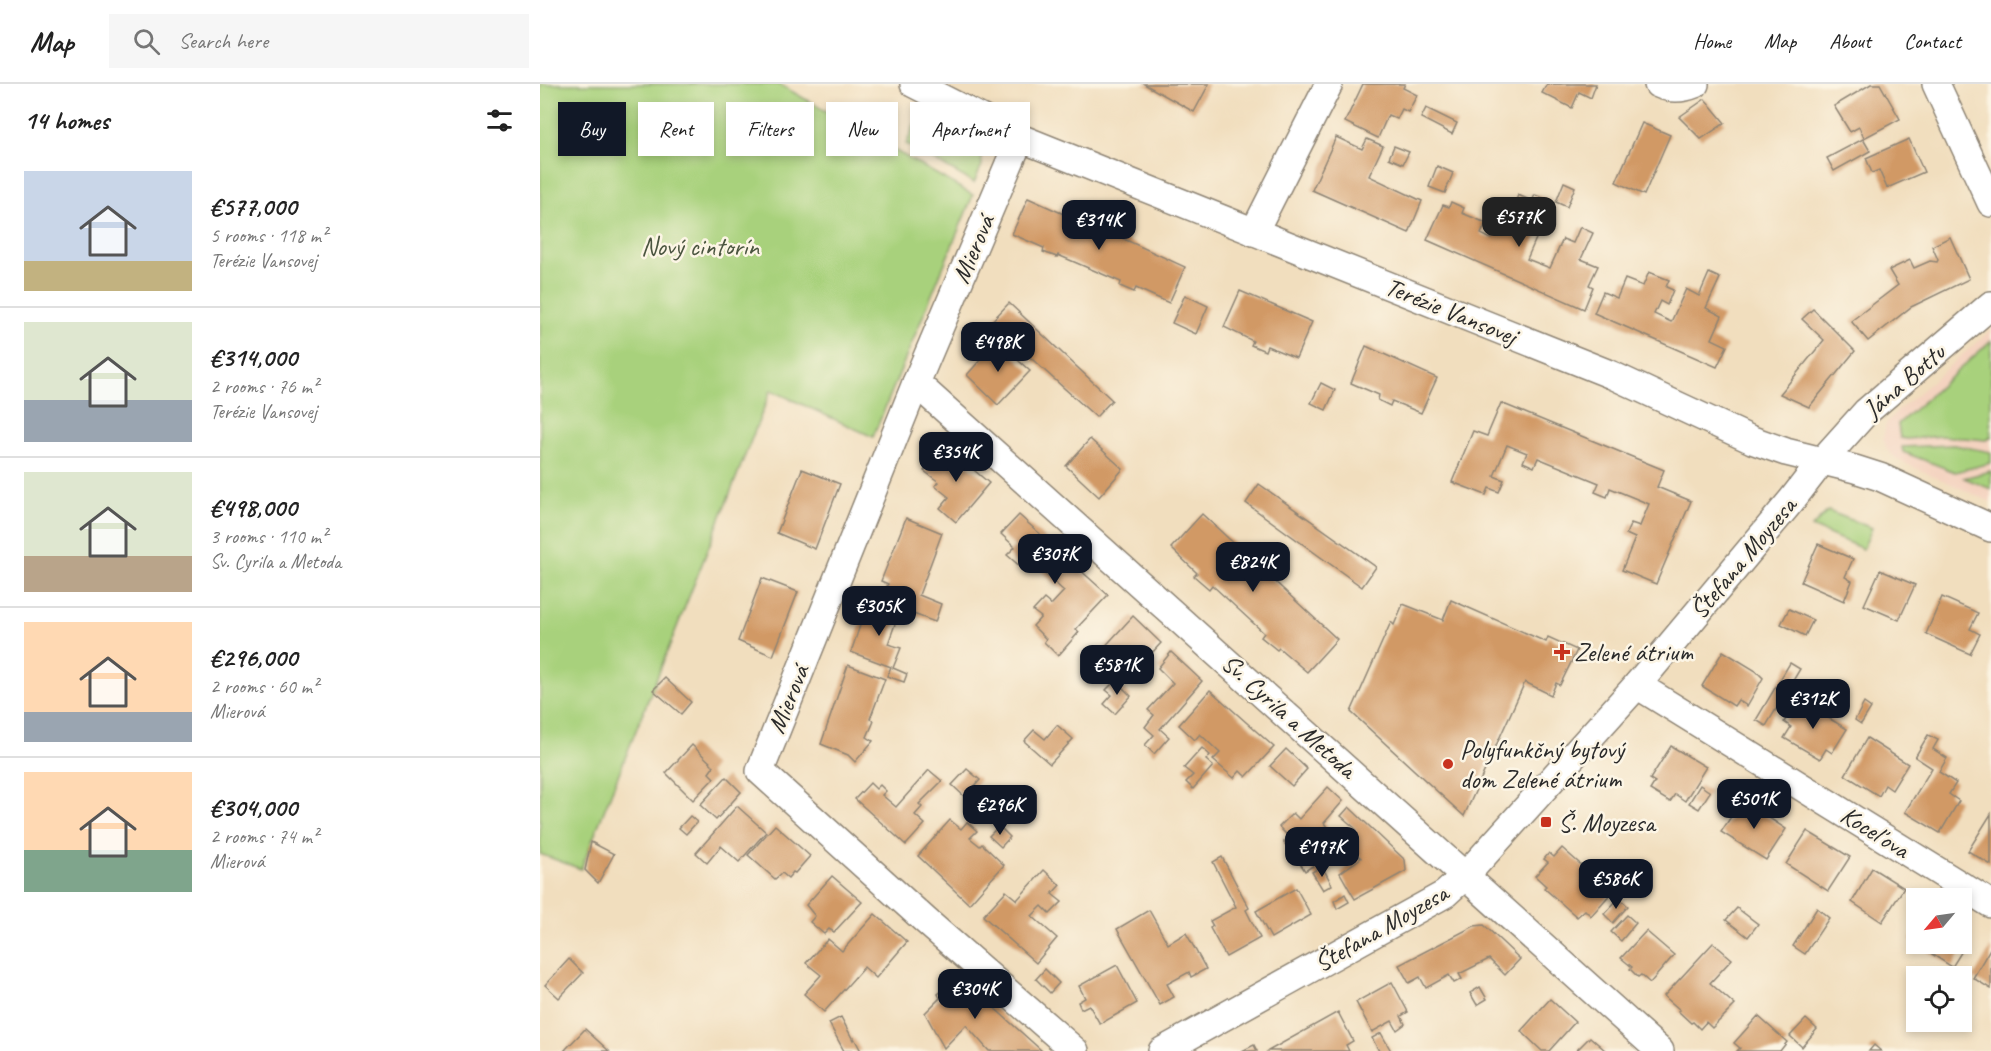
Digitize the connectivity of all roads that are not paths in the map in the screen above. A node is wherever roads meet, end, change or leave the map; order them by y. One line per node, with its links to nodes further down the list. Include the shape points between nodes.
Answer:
1 (914, 84): 6 (street, Terézie Vansovej)
2 (1329, 84): 10 (street)
3 (1658, 84): 4 (street, via 1683,88)
4 (1695, 84)
5 (1936, 84): 9 (street)
6 (949, 102)
7 (1030, 142): 10 (street, Terézie Vansovej)
8 (1012, 156): 12 (street, Mierová)
9 (1991, 203)
10 (1254, 232): 13 (street, Terézie Vansovej, via 1612,375 1752,440)
11 (1991, 305): 13 (street, Jána Bottu, via 1866,412)
12 (916, 383): 16 (street, Sv. Cyrila a Metoda); 18 (street, Mierová, via 760,771)
13 (1822, 461): 14 (street, Terézie Vansovej, via 1880,477); 15 (street, Štefana Moyzesa)
14 (1991, 528)
15 (1637, 685): 16 (street, Štefana Moyzesa); 17 (street, Koceľova)
16 (1466, 875): 19 (street, Štefana Moyzesa, via 1445,894); 20 (street, Sv. Cyrila a Metoda)
17 (1991, 904)
18 (1075, 1051)
19 (1162, 1051)
20 (1660, 1051)

